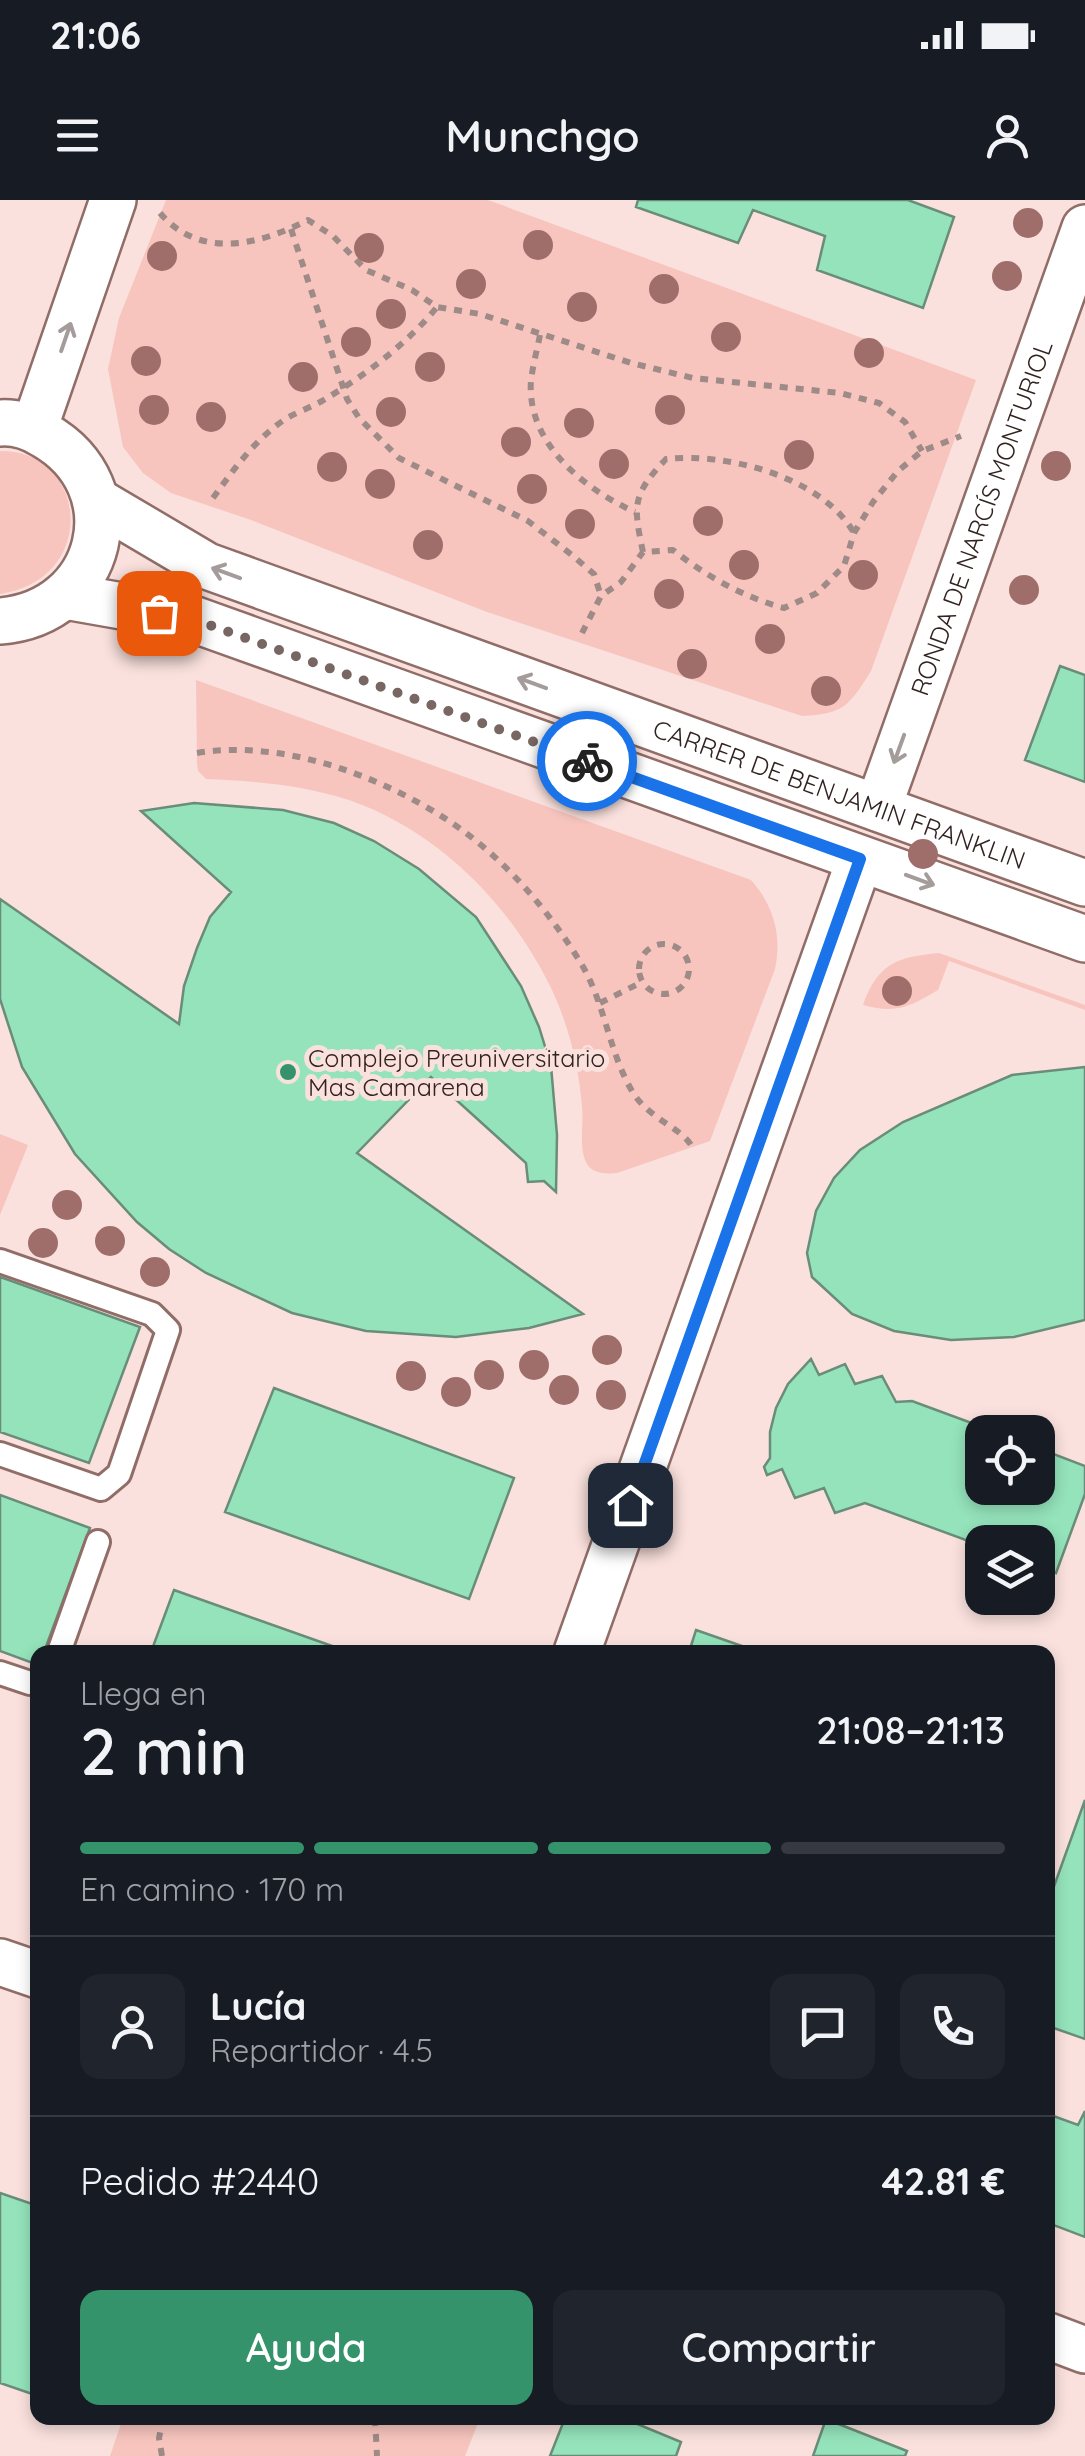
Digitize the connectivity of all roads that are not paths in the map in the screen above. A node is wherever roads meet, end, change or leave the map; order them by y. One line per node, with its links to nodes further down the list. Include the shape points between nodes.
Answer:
1 (114, 200): 3 (street, one-way to 1)
2 (1085, 228): 7 (street, RONDA DE NARCÍS MONTURIOL, one-way to 7)
3 (17, 426): 4 (street, via 63,446 84,470)
4 (97, 502): 5 (street, via 94,552); 7 (street, CARRER DE BENJAMIN FRANKLIN, one-way to 4, via 207,566)
5 (66, 596): 6 (street, via 43,611); 8 (street, via 190,618)
6 (0, 621)
7 (878, 808): 9 (street, CARRER DE BENJAMIN FRANKLIN)
8 (860, 859): 10 (street, one-way to 10); 15 (street)
9 (1085, 882)
10 (1085, 939)
11 (0, 1261): 12 (lane, via 152,1314 168,1330 120,1474 101,1488)
12 (0, 1454)
13 (98, 1542): 14 (lane)
14 (61, 1645)
15 (579, 1645)
16 (0, 1673): 17 (lane)
17 (30, 1684)
18 (0, 1962): 19 (street)
19 (30, 1972)
20 (1055, 2339): 21 (street)
21 (1085, 2350)

